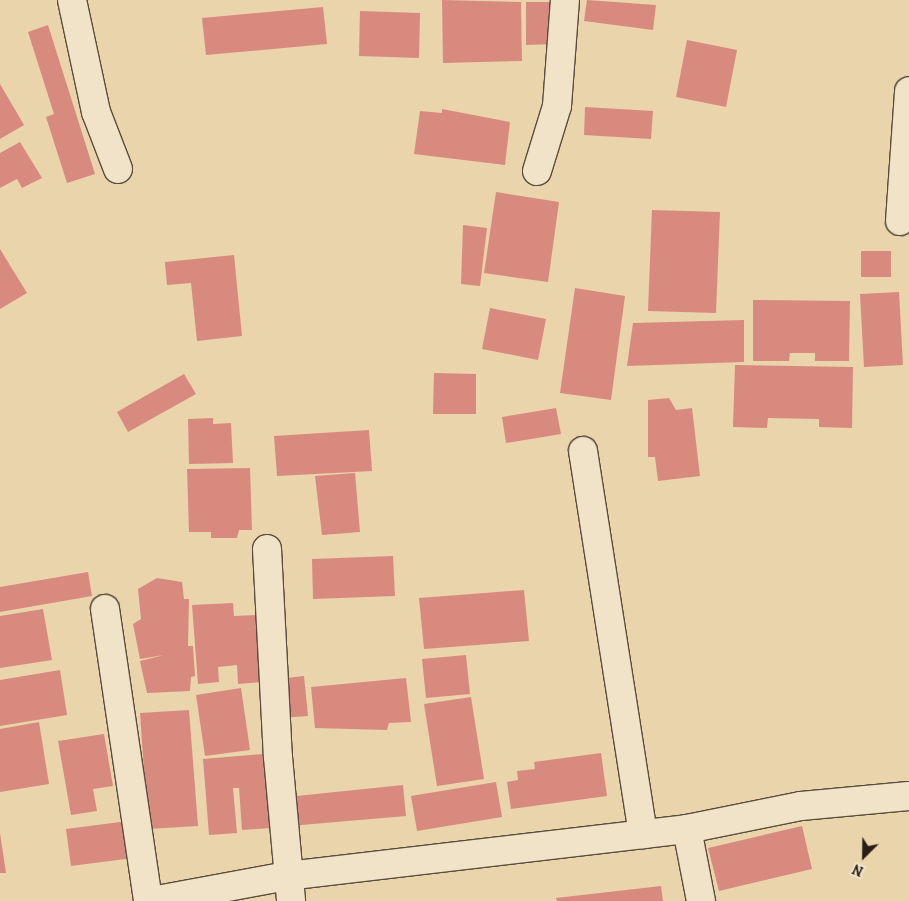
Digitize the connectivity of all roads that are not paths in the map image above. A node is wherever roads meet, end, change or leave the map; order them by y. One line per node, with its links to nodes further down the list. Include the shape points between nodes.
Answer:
1 (72, 0): 4 (street, via 96,112)
2 (565, 0): 5 (street, via 557,106)
3 (909, 91): 6 (street)
4 (118, 169)
5 (538, 171)
6 (900, 221)
7 (583, 452): 12 (street)
8 (267, 549): 13 (street)
9 (105, 609): 14 (street)
10 (909, 796): 11 (street, via 801,806)
11 (687, 829): 12 (street); 15 (street)
12 (643, 834): 13 (street)
13 (289, 888): 14 (street)
14 (150, 901)
15 (701, 901)

